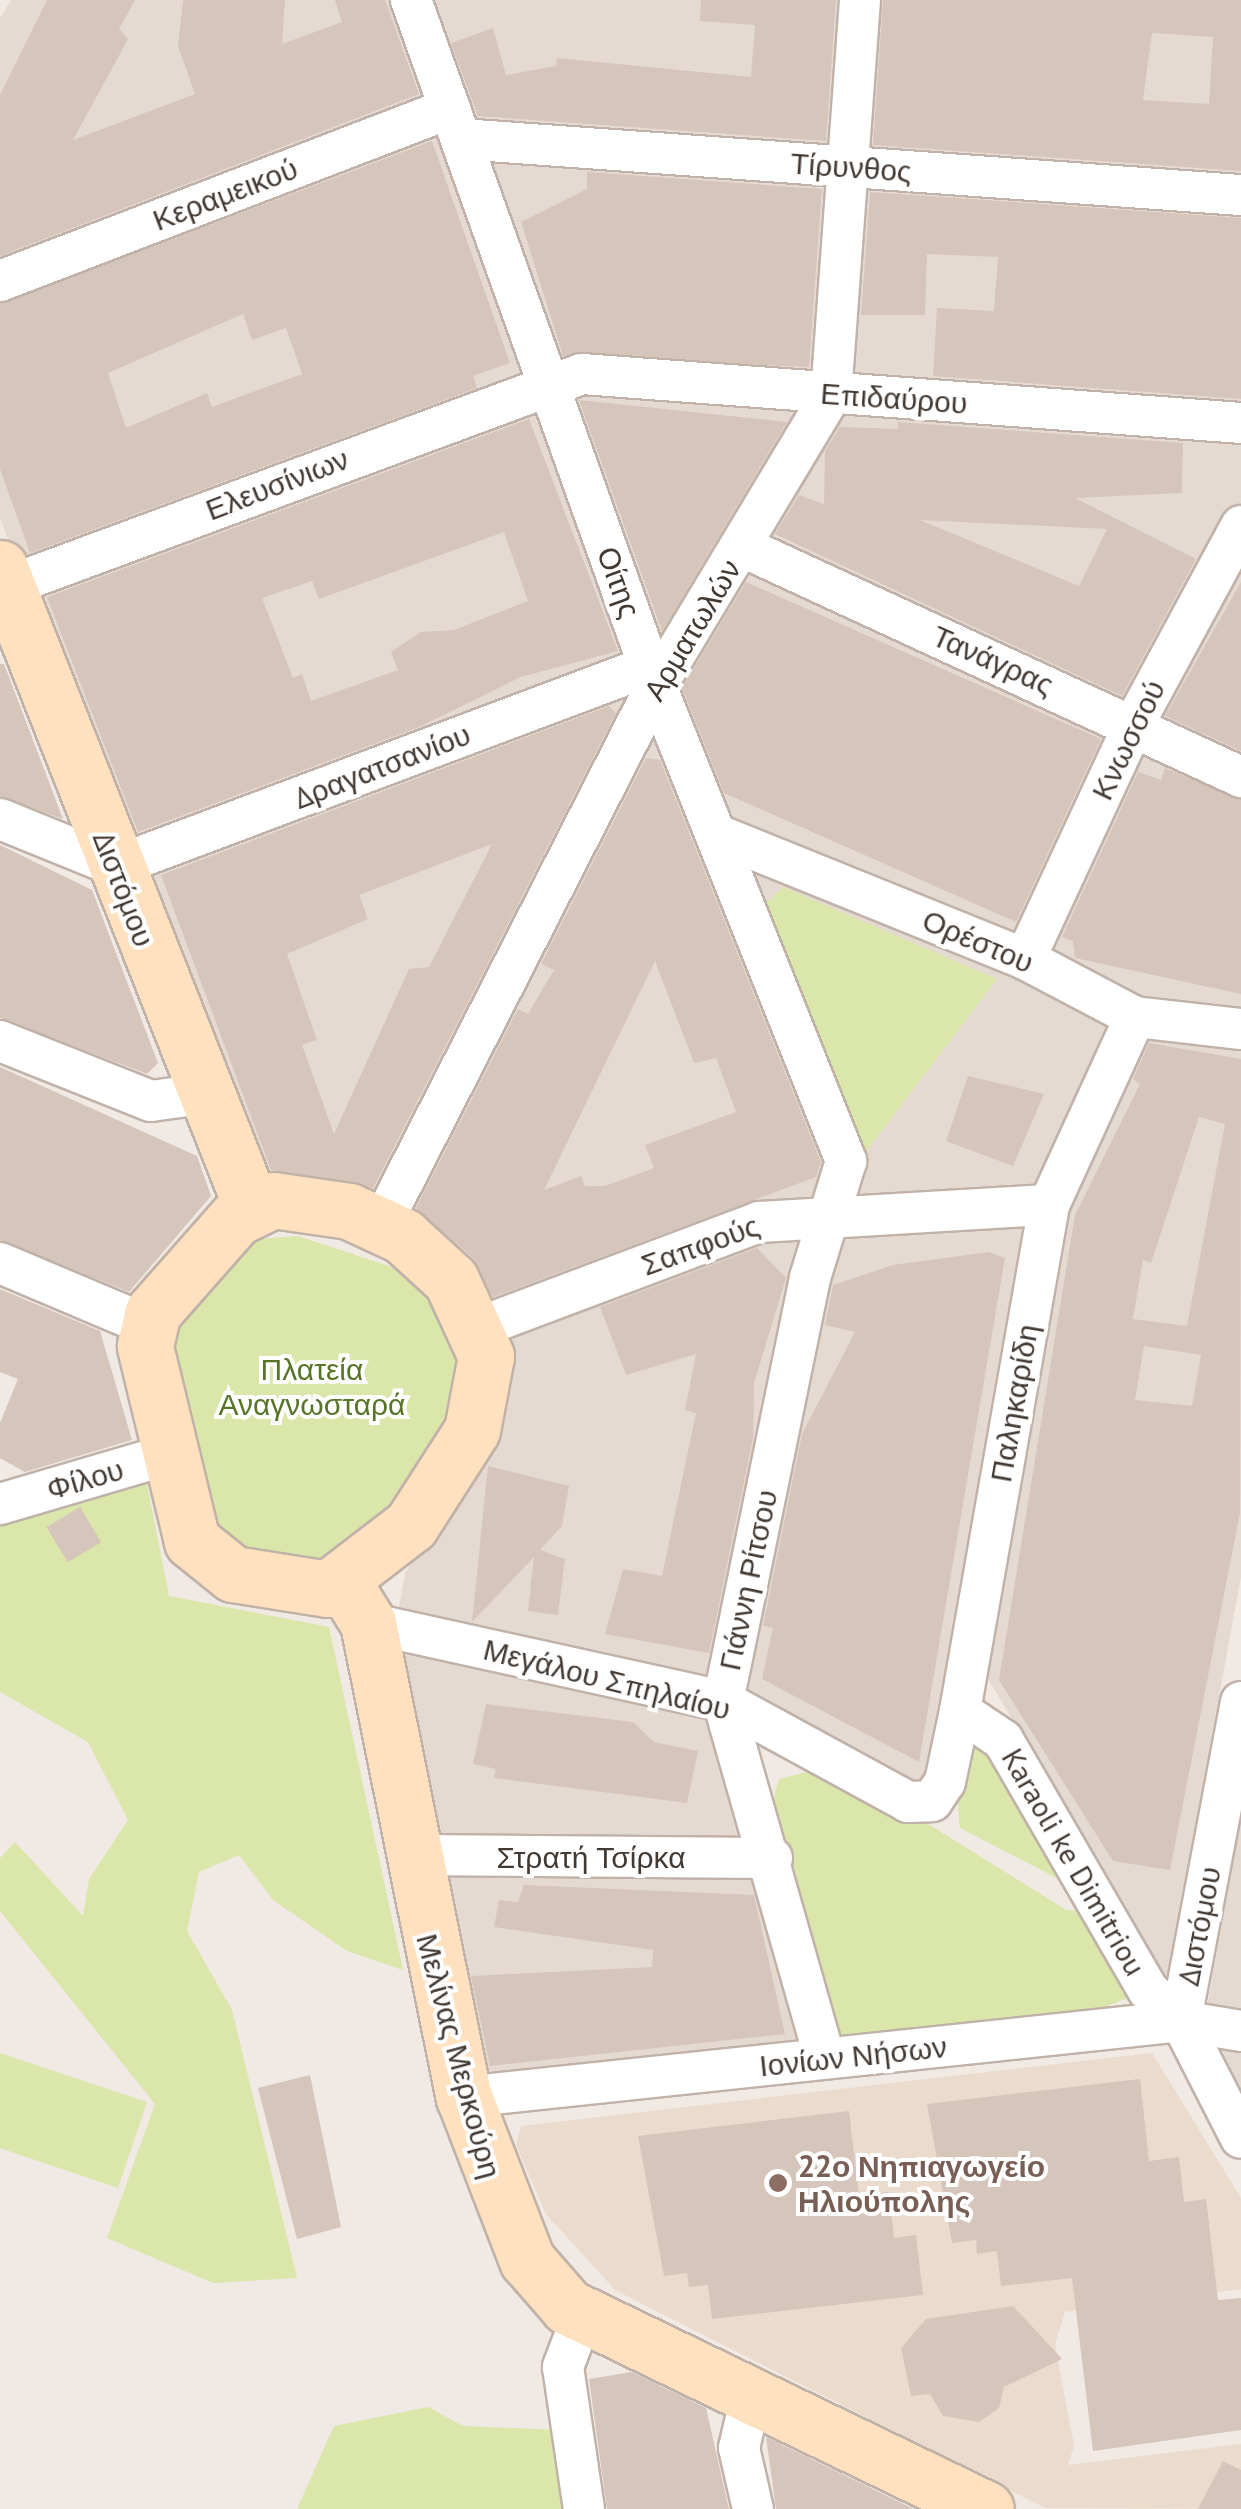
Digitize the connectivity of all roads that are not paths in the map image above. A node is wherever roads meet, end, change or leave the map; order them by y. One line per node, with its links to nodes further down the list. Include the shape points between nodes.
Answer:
1 (411, 0): 3 (street, Οίτης)
2 (860, 0): 4 (street, Αρματωλών)
3 (455, 123): 4 (street, Τίρυνθος); 6 (street, Κεραµεικού); 7 (street, Οίτης)
4 (848, 166): 5 (street, Τίρυνθος); 8 (street, Αρματωλών)
5 (1241, 194)
6 (0, 281)
7 (548, 382): 8 (street, Επιδαύρου, via 582,374); 12 (street, Ελευσίνιων); 13 (street, Οίτης)
8 (831, 394): 9 (street, Επιδαύρου); 11 (street, Αρματωλών)
9 (1241, 424)
10 (1241, 526): 14 (street, Κνωσσού)
11 (742, 548): 13 (street, Αρματωλών); 14 (street, Τανάγρας)
12 (2, 581): 18 (street, Διστόμου)
13 (652, 676): 17 (street, Οίτης); 18 (street, Δραγατσανίου); 27 (street, Αρματωλών)
14 (1134, 724): 15 (street, Τανάγρας); 19 (street, Κνωσσού)
15 (1241, 777)
16 (0, 819): 18 (street)
17 (718, 835): 19 (street, Ορέστου); 26 (street, Οίτης, via 842,1145 845,1175)
18 (116, 866): 23 (street, Διστόμου)
19 (1026, 959): 20 (street, Ορέστου)
20 (1135, 1017): 21 (street, Ορέστου); 24 (street, Παληκαρίδη)
21 (1241, 1029)
22 (0, 1040): 23 (street, via 151,1101)
23 (203, 1094): 25 (street, Διστόμου)
24 (1049, 1205): 26 (street, Σαπφούς); 36 (street, Παληκαρίδη)
25 (252, 1208): 27 (street, via 289,1200); 29 (street)
26 (828, 1213): 30 (street, Σαπφούς, via 759,1222); 34 (street, Γιάννη Ρίτσου)
27 (382, 1223): 30 (street, via 451,1280)
28 (0, 1263): 29 (street)
29 (147, 1325): 31 (street)
30 (480, 1327): 33 (street, via 484,1382 472,1430)
31 (170, 1454): 32 (street, Φίλου); 33 (street, via 192,1541 212,1562)
32 (7, 1496)
33 (356, 1604): 34 (street, Μεγάλου Σπηλαίου); 38 (street, Μελίνας Μερκούρη)
34 (723, 1701): 37 (street, Μεγάλου Σπηλαίου, via 908,1802); 39 (street, Γιάννη Ρίτσου)
35 (1241, 1702): 40 (street, Διστόμου)
36 (960, 1711): 37 (street, Παληκαρίδη, via 945,1782); 40 (street, Karaoli ke Dimitriou, via 1004,1740 1148,1990)
37 (932, 1801)
38 (411, 1856): 39 (street, Στρατή Τσίρκα); 43 (street, Μελίνας Μερκούρη)
39 (772, 1858): 42 (street, Γιάννη Ρίτσου)
40 (1181, 2021): 41 (street, Ιονίων Νήσων); 42 (street, Ιονίων Νήσων); 44 (street, Διστόμου)
41 (1241, 2031)
42 (825, 2058): 43 (street, Ιονίων Νήσων)
43 (464, 2097): 45 (street, Μελίνας Μερκούρη, via 526,2260)
44 (1241, 2138)
45 (582, 2314): 46 (street, Μελίνας Μερκούρη); 47 (street, via 562,2367)
46 (751, 2396): 48 (street, via 739,2448); 49 (street, Μελίνας Μερκούρη)
47 (584, 2509)
48 (753, 2509)
49 (986, 2509)

